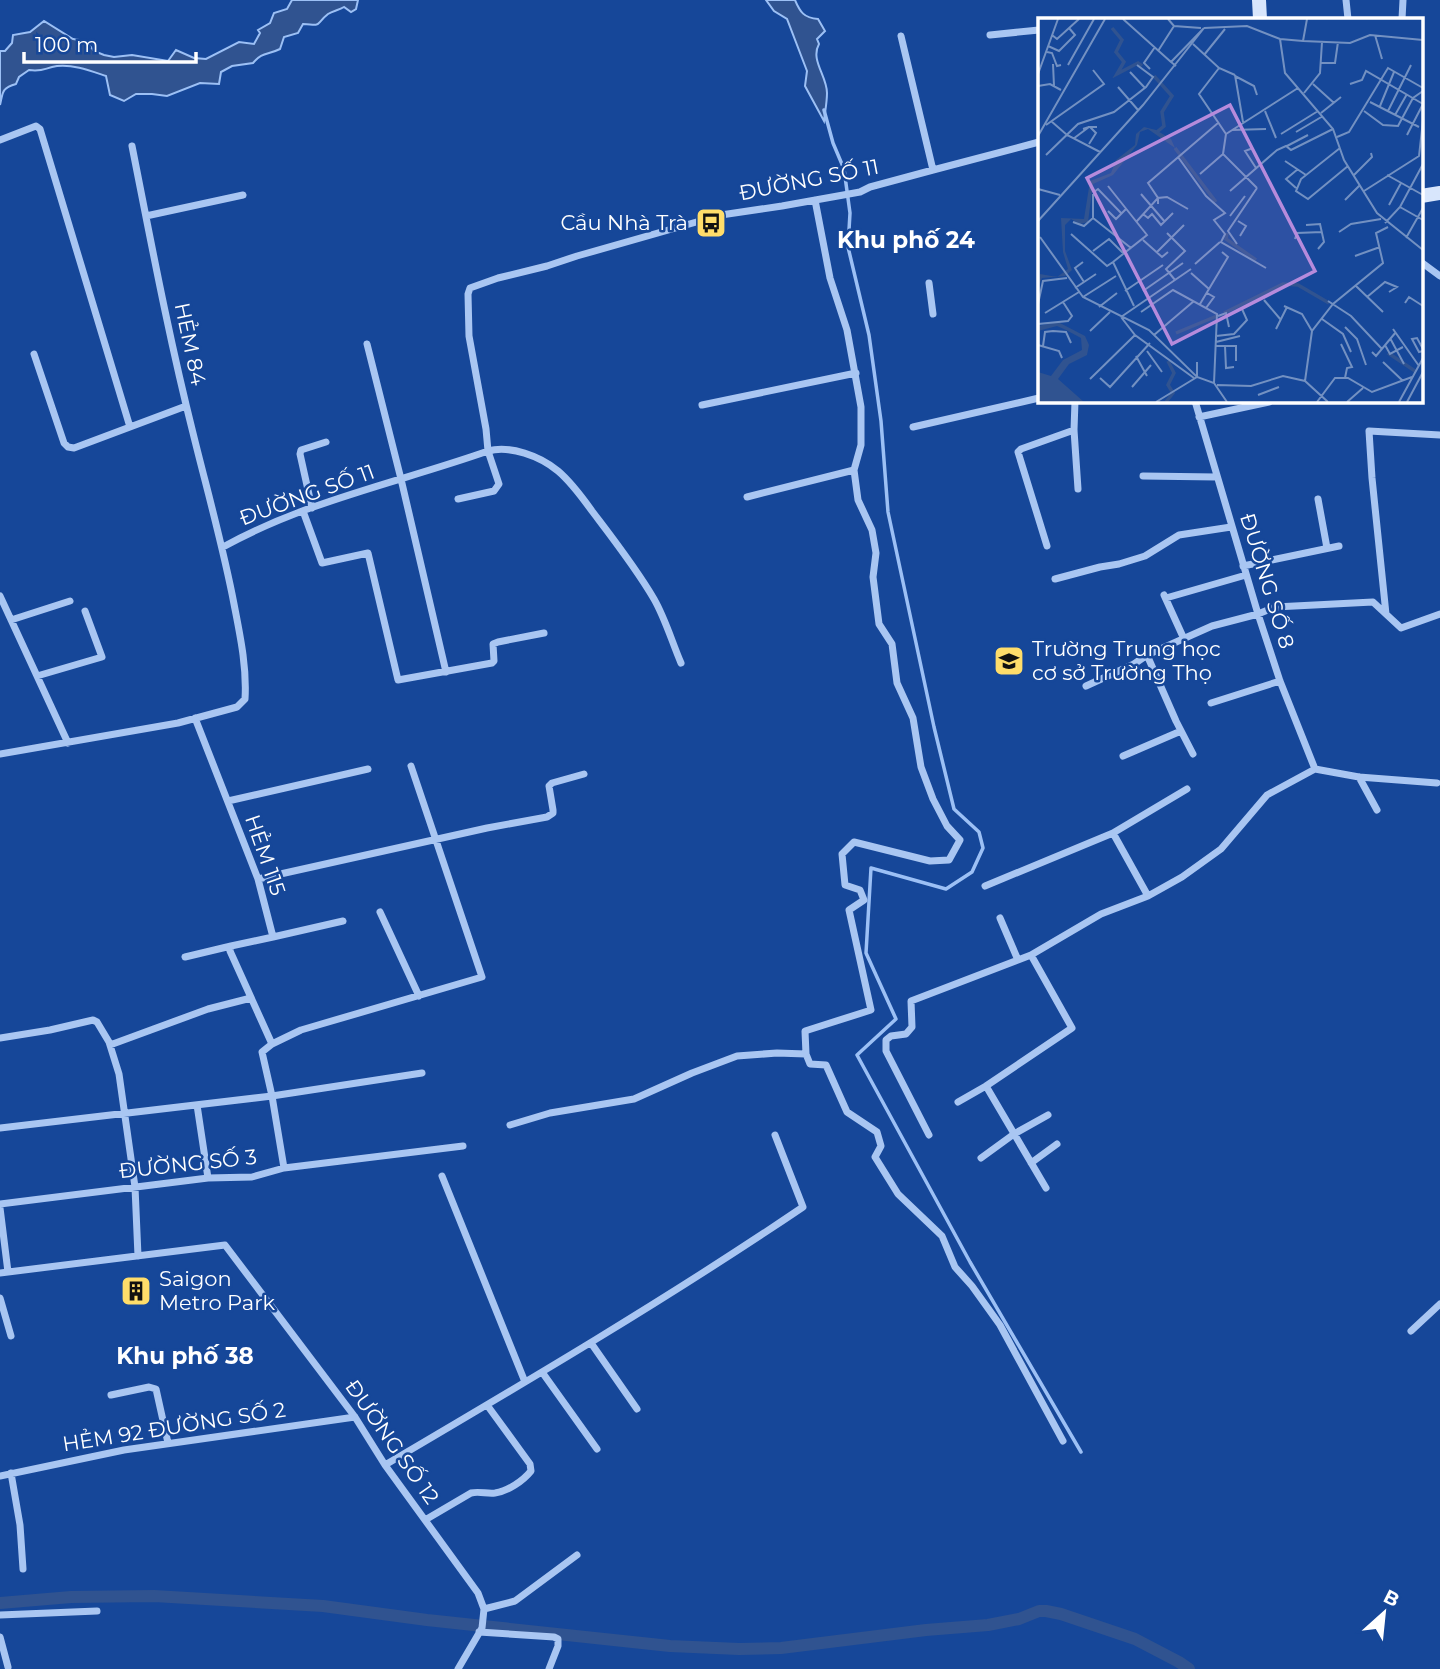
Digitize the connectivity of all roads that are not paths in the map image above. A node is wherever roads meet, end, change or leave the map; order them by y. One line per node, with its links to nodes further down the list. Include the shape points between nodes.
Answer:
1 (1259, 0): 4 (street)
2 (1346, 0): 5 (street)
3 (1403, 0): 6 (street)
4 (1260, 18)
5 (1348, 18)
6 (1402, 18)
7 (1038, 30): 8 (street)
8 (990, 35)
9 (901, 36): 13 (street)
10 (0, 140): 33 (street, via 36,126 40,129)
11 (1038, 142): 13 (street, ĐƯỜNG SỐ 11)
12 (132, 146): 18 (street, HẺM 84)
13 (933, 170): 17 (street, ĐƯỜNG SỐ 11)
14 (1440, 193): 16 (street)
15 (243, 195): 18 (street)
16 (1422, 196)
17 (817, 200): 25 (street, via 830,278); 38 (street, ĐƯỜNG SỐ 11, via 721,215 470,288 469,336)
18 (146, 216): 31 (street, HẺM 84)
19 (1422, 263): 20 (street)
20 (1440, 276)
21 (929, 283): 22 (street)
22 (933, 314)
23 (367, 344): 42 (street)
24 (34, 354): 33 (street, via 68,447)
25 (856, 373): 30 (street); 39 (street, via 862,407 861,445)
26 (1038, 398): 34 (street)
27 (1075, 402): 35 (street)
28 (1195, 402): 32 (street, ĐƯỜNG SỐ 8)
29 (1269, 402): 32 (street)
30 (702, 405)
31 (186, 406): 33 (street); 52 (street, HẺM 84)
32 (1199, 417): 41 (street, ĐƯỜNG SỐ 8)
33 (130, 427)
34 (913, 427)
35 (1074, 430): 43 (street); 50 (street, via 1018,452)
36 (1440, 435): 62 (street, via 1369,431)
37 (326, 442): 47 (street, via 300,454)
38 (488, 451): 42 (street, ĐƯỜNG SỐ 11); 45 (street, via 498,488); 67 (street, via 503,449 531,456 548,463 571,484 655,601)
39 (854, 470): 44 (street); 106 (street, via 858,500 876,552 873,577 879,624 892,644 897,684 913,718 921,768 947,826 960,840 949,860 930,862 853,842 842,854 845,885 860,890 864,900 849,910 871,1010 805,1031)
40 (1143, 477): 41 (street)
41 (1216, 477): 49 (street, ĐƯỜNG SỐ 8)
42 (401, 479): 47 (street, ĐƯỜNG SỐ 11); 68 (street)
43 (1078, 489)
44 (747, 497)
45 (458, 499)
46 (1318, 499): 53 (street)
47 (312, 508): 48 (street, ĐƯỜNG SỐ 11)
48 (303, 510): 52 (street, ĐƯỜNG SỐ 11); 68 (street, via 321,563 368,553 398,680)
49 (1231, 527): 54 (street, ĐƯỜNG SỐ 8); 56 (street, via 1179,535 1145,556)
50 (1047, 546)
51 (1339, 546): 53 (street)
52 (223, 547): 73 (street, ĐƯỜNG SỐ 11, via 247,678 245,699 237,707)
53 (1327, 548): 54 (street)
54 (1243, 566): 55 (street, ĐƯỜNG SỐ 8)
55 (1246, 575): 60 (street, ĐƯỜNG SỐ 8); 65 (street, via 1165,596)
56 (1055, 579)
57 (0, 596): 63 (street)
58 (70, 601): 63 (street)
59 (85, 611): 69 (street, via 102,657)
60 (1258, 614): 62 (street, ĐƯỜNG SỐ 8, via 1275,607 1373,603); 65 (street, ĐƯỜNG SỐ 8); 70 (street, ĐƯỜNG SỐ 8)
61 (1440, 614): 62 (street, ĐƯỜNG SỐ 8, via 1401,628)
62 (1386, 615)
63 (11, 620): 69 (street)
64 (544, 633): 68 (street, via 493,644 492,663)
65 (1184, 639): 66 (street, ĐƯỜNG SỐ 8)
66 (1147, 655): 71 (street, ĐƯỜNG SỐ 8); 74 (street)
67 (681, 663)
68 (446, 672)
69 (37, 676): 75 (street)
70 (1280, 681): 72 (street); 81 (street, ĐƯỜNG SỐ 8)
71 (1086, 686)
72 (1211, 703)
73 (195, 719): 75 (street, ĐƯỜNG SỐ 11); 86 (street, HẺM 115)
74 (1181, 731): 77 (street); 78 (street)
75 (68, 743): 76 (street, ĐƯỜNG SỐ 11)
76 (0, 754)
77 (1193, 754)
78 (1124, 756)
79 (411, 766): 89 (street)
80 (368, 769): 86 (street)
81 (1315, 769): 83 (street); 92 (street, via 1267,795 1221,849)
82 (584, 774): 89 (street, via 549,786 550,816)
83 (1359, 777): 84 (street); 87 (street)
84 (1437, 783)
85 (1187, 789): 88 (street)
86 (228, 802): 90 (street, HẺM 115)
87 (1377, 810)
88 (1113, 833): 91 (street); 92 (street)
89 (436, 839): 90 (street); 101 (street, via 482,977)
90 (258, 879): 96 (street, HẺM 115)
91 (985, 886)
92 (1148, 896): 98 (street, via 1101,914)
93 (380, 912): 101 (street)
94 (1000, 918): 100 (street)
95 (343, 921): 96 (street)
96 (272, 937): 97 (street)
97 (231, 946): 99 (street); 102 (street)
98 (1031, 955): 100 (street); 108 (street, via 1072,1028)
99 (185, 957)
100 (1018, 960): 118 (street, via 911,1001 912,1027 887,1040 886,1051)
101 (419, 996): 105 (street, via 302,1030)
102 (251, 998): 104 (street); 105 (street)
103 (0, 1038): 104 (street, via 93,1020)
104 (110, 1045): 112 (street)
105 (272, 1045): 109 (street, via 261,1052)
106 (806, 1054): 114 (street, via 737,1056 634,1100 550,1113); 142 (street, via 810,1064 826,1065 847,1112 877,1132 881,1146 875,1157 898,1194 942,1236 956,1267 1000,1325)
107 (422, 1073): 109 (street)
108 (986, 1086): 110 (street); 116 (street)
109 (272, 1096): 111 (street); 123 (street)
110 (958, 1101)
111 (197, 1105): 112 (street); 125 (street)
112 (124, 1114): 115 (street); 126 (street)
113 (1048, 1115): 116 (street)
114 (510, 1125)
115 (0, 1128)
116 (1014, 1134): 121 (street); 122 (street)
117 (775, 1135): 135 (street, via 803,1207)
118 (929, 1135)
119 (1057, 1144): 122 (street)
120 (463, 1146): 123 (street, ĐƯỜNG SỐ 3)
121 (981, 1158)
122 (1031, 1163): 127 (street)
123 (284, 1168): 125 (street, ĐƯỜNG SỐ 3, via 252,1177)
124 (442, 1176): 137 (street)
125 (208, 1178): 126 (street, ĐƯỜNG SỐ 3)
126 (135, 1187): 128 (street, ĐƯỜNG SỐ 3); 129 (street)
127 (1045, 1188)
128 (0, 1206): 130 (street)
129 (138, 1256): 130 (street); 141 (street, ĐƯỜNG SỐ 12, via 225,1245)
130 (4, 1273)
131 (0, 1298): 134 (street)
132 (1440, 1304): 133 (street)
133 (1411, 1331)
134 (11, 1336)
135 (591, 1343): 136 (street); 140 (street)
136 (542, 1372): 137 (street); 144 (street)
137 (525, 1382): 139 (street)
138 (111, 1395): 143 (street, via 156,1389)
139 (486, 1405): 145 (street); 148 (street, via 531,1471 506,1490 471,1493)
140 (637, 1409)
141 (355, 1417): 143 (street, HẺM 92 ĐƯỜNG SỐ 2); 145 (street, ĐƯỜNG SỐ 12)
142 (1063, 1441)
143 (168, 1443): 146 (street, HẺM 92 ĐƯỜNG SỐ 2)
144 (597, 1449)
145 (385, 1465): 148 (street, ĐƯỜNG SỐ 12)
146 (11, 1473): 147 (street, HẺM 92 ĐƯỜNG SỐ 2); 150 (street)
147 (0, 1476)
148 (425, 1520): 151 (street, ĐƯỜNG SỐ 12, via 478,1593)
149 (577, 1555): 151 (street, via 515,1601)
150 (23, 1569)
151 (484, 1609): 154 (street)
152 (97, 1611): 153 (street)
153 (0, 1615)
154 (480, 1630): 157 (street); 158 (street, via 558,1639)
155 (0, 1637): 156 (street)
156 (8, 1667)
157 (457, 1669)
158 (549, 1669)

